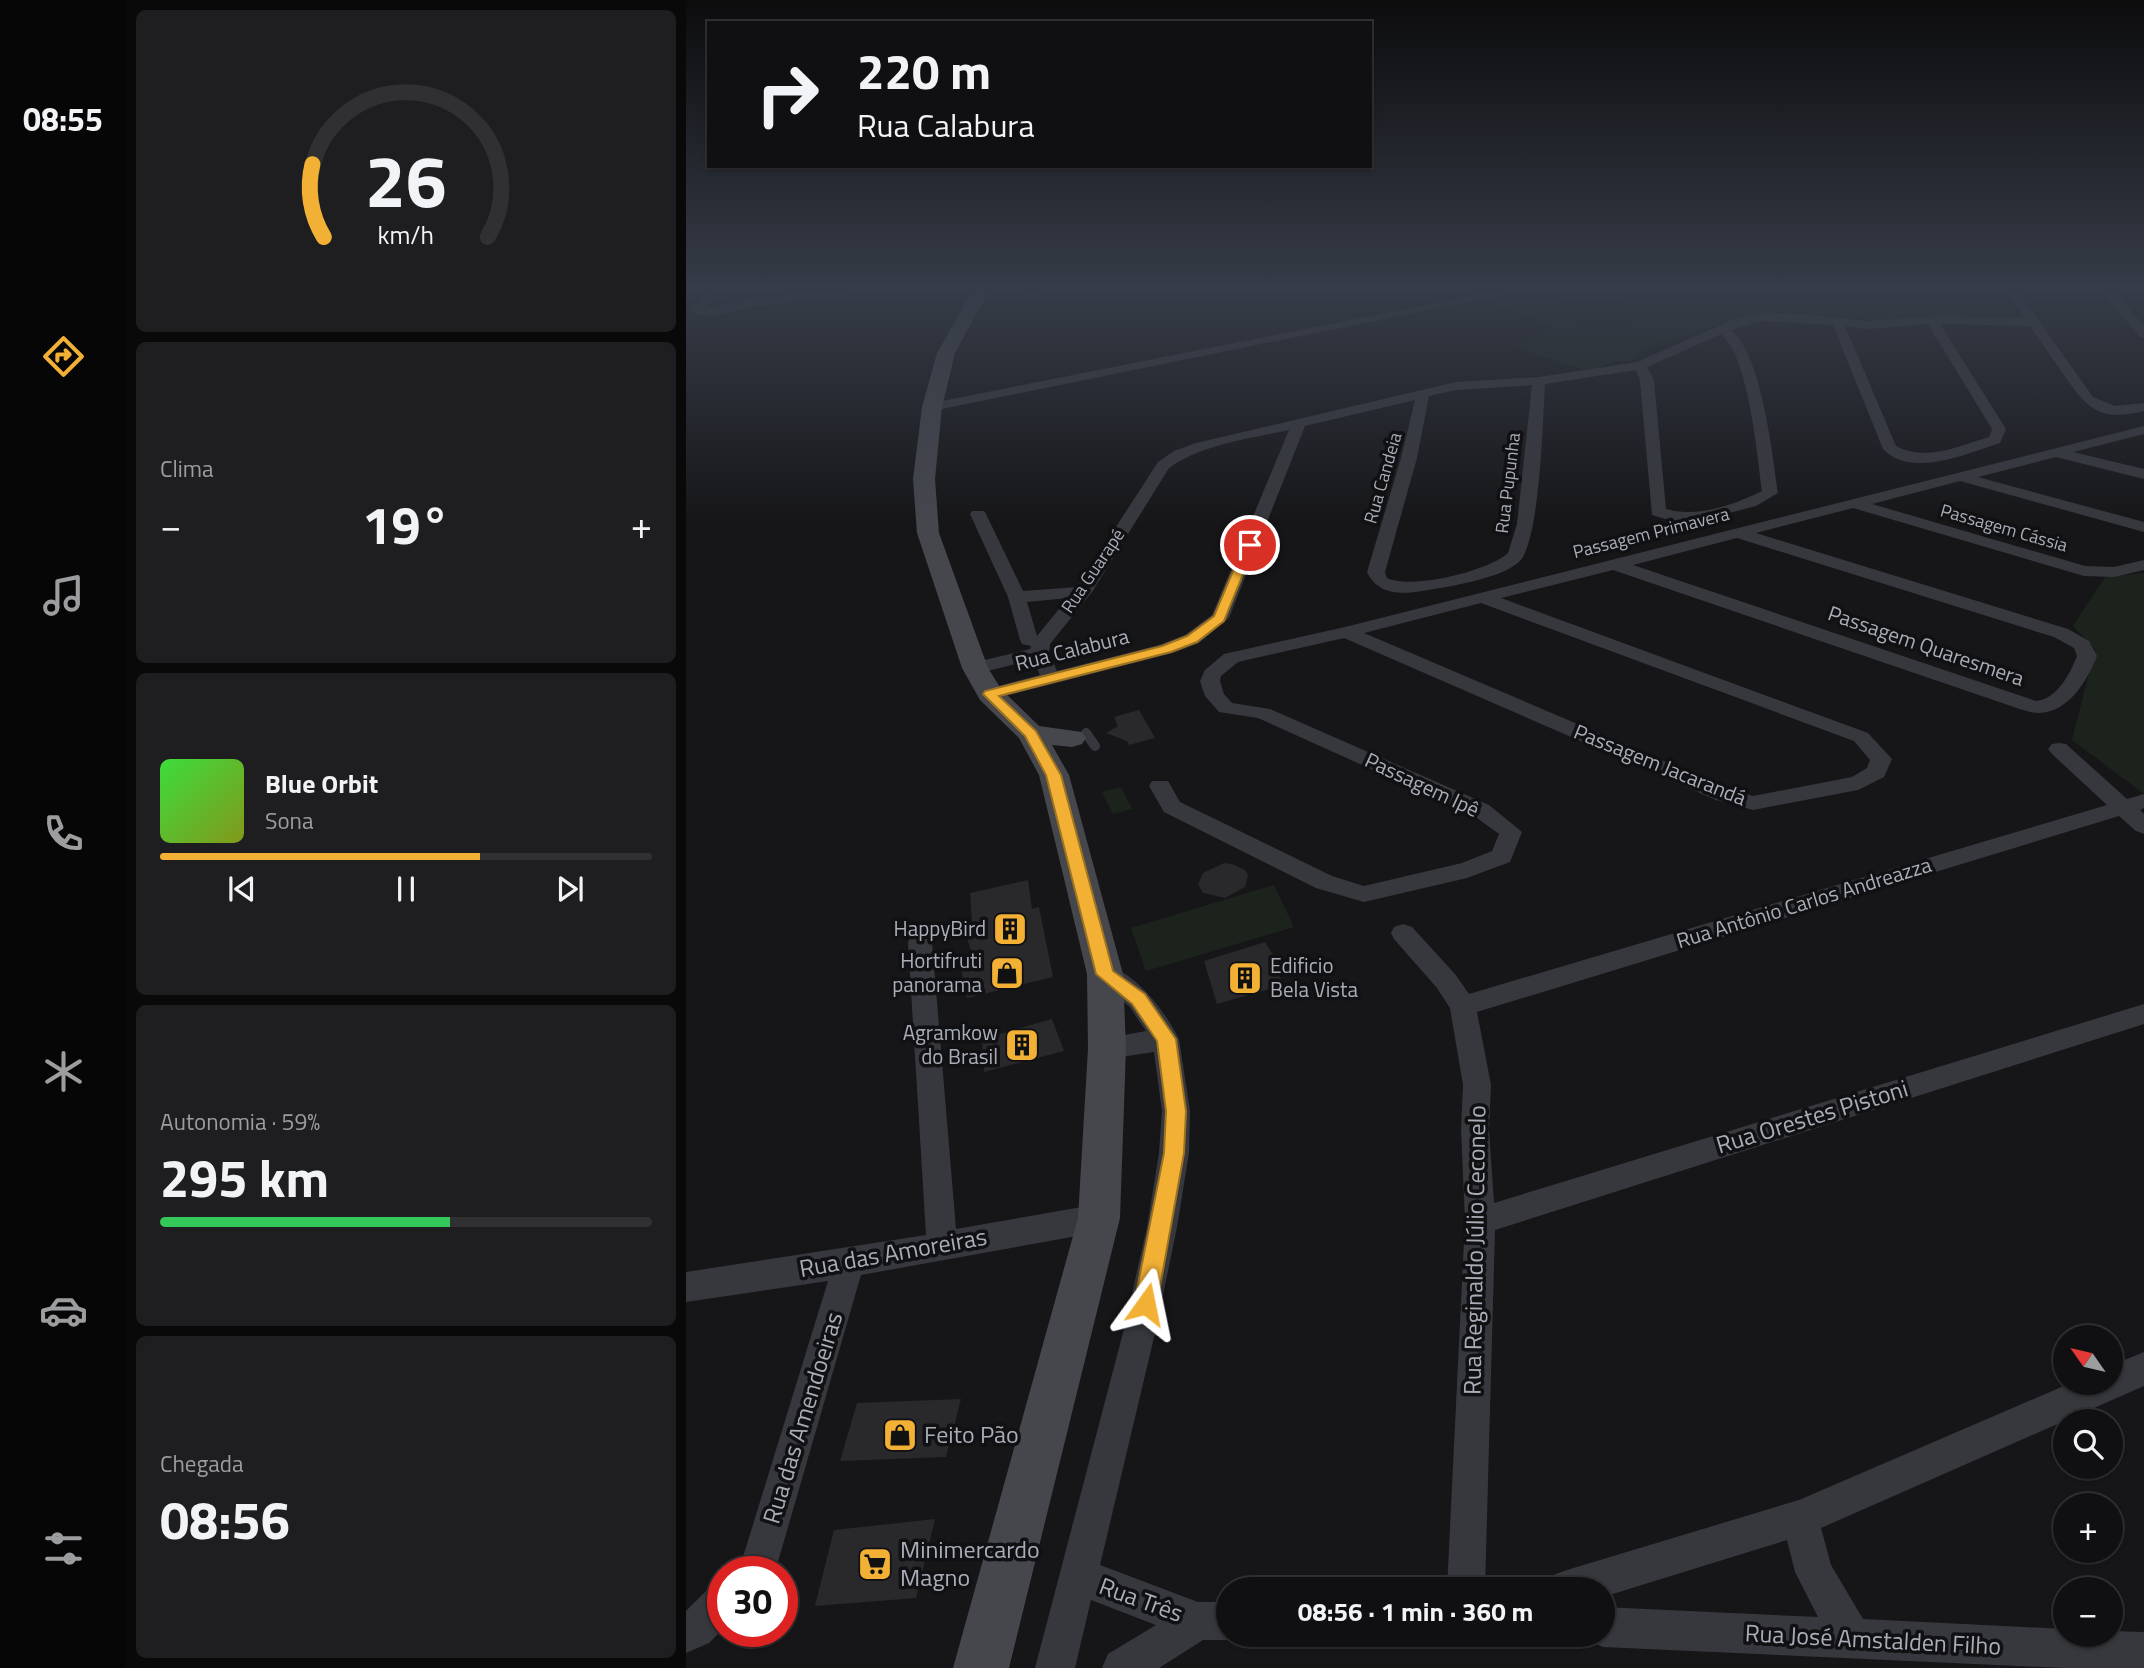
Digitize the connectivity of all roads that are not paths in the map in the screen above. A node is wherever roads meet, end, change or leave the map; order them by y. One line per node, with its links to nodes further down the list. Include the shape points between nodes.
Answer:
1 (942, 368): 11 (main road)
2 (1129, 368): 11 (street)
3 (1622, 368): 9 (street)
4 (1641, 368): 5 (street, via 1647,380 1658,512 1681,519 1750,503 1770,493 1758,410)
5 (1745, 368)
6 (1857, 368): 7 (street, via 1890,449 1919,460 1995,440 1999,429)
7 (1961, 368)
8 (2065, 368): 12 (street, via 2088,400 2102,409 2116,412)
9 (1539, 381): 10 (street); 24 (street, Rua Pupunha, via 1525,524 1513,559 1502,566 1402,588 1380,581)
10 (1422, 393): 13 (street); 24 (street, Rua Candeia, via 1416,432)
11 (932, 407): 30 (main road, via 924,479 928,533)
12 (2144, 407)
13 (1300, 423): 25 (street, Rua Guarapé, via 1201,446 1163,465); 29 (street, Rua Calabura, via 1220,618 1192,639 1102,666)
14 (2144, 430): 15 (street, Passagem Primavera)
15 (2057, 453): 16 (street); 17 (street, Passagem Primavera)
16 (2144, 474)
17 (1963, 477): 18 (street, Passagem Primavera); 20 (street)
18 (1855, 504): 21 (street, Passagem Primavera); 23 (street, Passagem Cássia, via 2084,571 2113,572)
19 (978, 514): 26 (street)
20 (2144, 527)
21 (1738, 533): 22 (street, Passagem Primavera); 22 (street, Passagem Quaresmera, via 2061,633 2082,645 2087,656 2083,667 2063,696 2040,707)
22 (1614, 564): 27 (street, Passagem Primavera)
23 (2144, 565)
24 (1377, 572)
25 (1083, 592): 26 (street); 29 (street, Rua Guarapé)
26 (1017, 597): 29 (street, via 1029,640)
27 (1481, 597): 28 (street, Passagem Primavera); 28 (street, Passagem Jacarandá, via 1861,737 1881,759 1876,772 1858,783 1753,803 1724,795)
28 (1346, 632): 31 (street, Passagem Primavera, via 1231,658 1210,681 1214,696)
29 (1044, 661): 30 (street)
30 (982, 681): 32 (main road)
31 (1226, 708): 35 (street, Passagem Ipê, via 1263,713 1481,810 1511,832 1502,856 1467,870 1364,894 1324,882 1172,807)
32 (1031, 734): 34 (main road); 34 (main road, via 1083,743)
33 (2059, 749): 36 (street)
34 (1056, 783): 40 (main road)
35 (1160, 786)
36 (2132, 804): 37 (street); 41 (street, Rua Antônio Carlos Andreazza)
37 (2144, 826)
38 (1403, 933): 41 (street, Rua Reginaldo Júlio Ceconelo)
39 (920, 942): 47 (street)
40 (1105, 974): 43 (street, via 1138,999); 44 (main road)
41 (1463, 1006): 46 (street, Rua Reginaldo Júlio Ceconelo, via 1478,1084 1475,1129)
42 (2144, 1014): 46 (street, Rua Orestes Pistoni)
43 (1166, 1039): 44 (street); 53 (street, via 1176,1111 1174,1153 1162,1227)
44 (1107, 1048): 45 (main road)
45 (1099, 1218): 47 (street, Rua das Amoreiras); 62 (main road)
46 (1480, 1220): 54 (street, Rua Reginaldo Júlio Ceconelo)
47 (942, 1244): 48 (street, Rua das Amoreiras)
48 (849, 1263): 49 (street, Rua das Amoreiras); 52 (street, Rua das Amendoeiras)
49 (686, 1287)
50 (2144, 1369): 51 (street)
51 (1800, 1518): 55 (street); 60 (street, via 1814,1572)
52 (762, 1556)
53 (1080, 1577): 57 (street, Rua Três); 63 (street)
54 (1466, 1577)
55 (1606, 1577)
56 (707, 1617): 59 (street)
57 (1213, 1621): 64 (street, Rua Três)
58 (1615, 1628): 60 (street, Rua José Amstalden Filho)
59 (686, 1633)
60 (1852, 1639): 61 (street, Rua José Amstalden Filho)
61 (2144, 1652)
62 (981, 1668)
63 (1055, 1668)
64 (1122, 1668)

